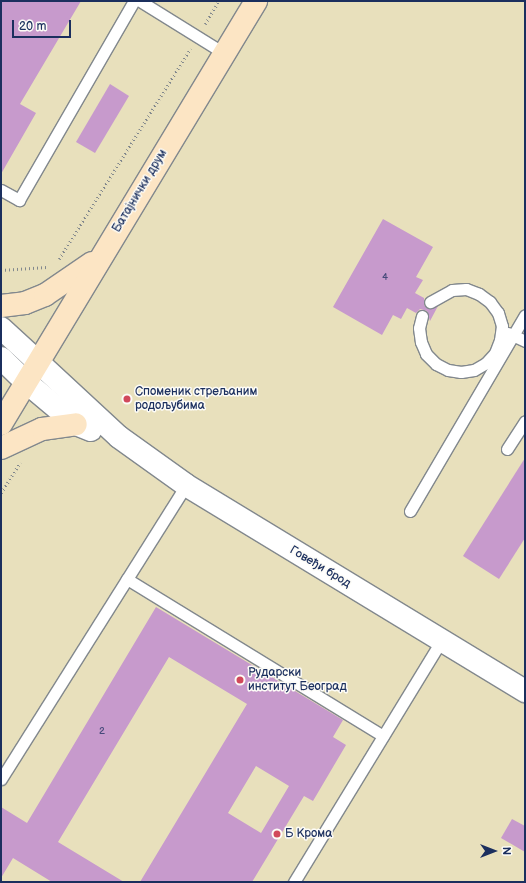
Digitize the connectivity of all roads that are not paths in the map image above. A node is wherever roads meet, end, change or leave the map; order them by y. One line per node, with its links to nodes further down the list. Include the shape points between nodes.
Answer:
1 (134, 1): 5 (lane, via 19,200)
2 (140, 1): 4 (lane)
3 (256, 1): 4 (main road, Батајнички друм)
4 (224, 53): 6 (main road, Батајнички друм)
5 (1, 190)
6 (99, 257): 8 (main road, via 80,274 46,295 25,303); 16 (main road, Батајнички друм)
7 (430, 302): 12 (lane, via 452,290 466,289 479,294 490,302 498,313)
8 (1, 306)
9 (525, 315): 13 (lane)
10 (422, 316): 12 (lane, via 419,328 426,354 436,364 448,370 474,370 486,363 495,353)
11 (1, 328): 16 (street)
12 (501, 332): 13 (lane)
13 (514, 334): 14 (lane); 25 (lane)
14 (525, 340)
15 (1, 358): 17 (street)
16 (38, 362): 17 (main road, Батајнички друм); 21 (street)
17 (26, 382): 19 (main road, Батајнички друм); 20 (street)
18 (525, 421): 23 (lane)
19 (1, 424)
20 (76, 424): 21 (street); 22 (main road, via 42,429)
21 (119, 437): 24 (street, Говеђи брод)
22 (1, 448)
23 (507, 449)
24 (186, 485): 26 (lane); 27 (street, Говеђи брод)
25 (410, 511)
26 (127, 579): 29 (lane); 30 (lane)
27 (441, 641): 28 (street, Говеђи брод); 29 (lane)
28 (525, 691)
29 (383, 736): 31 (lane)
30 (1, 779)
31 (294, 882)

